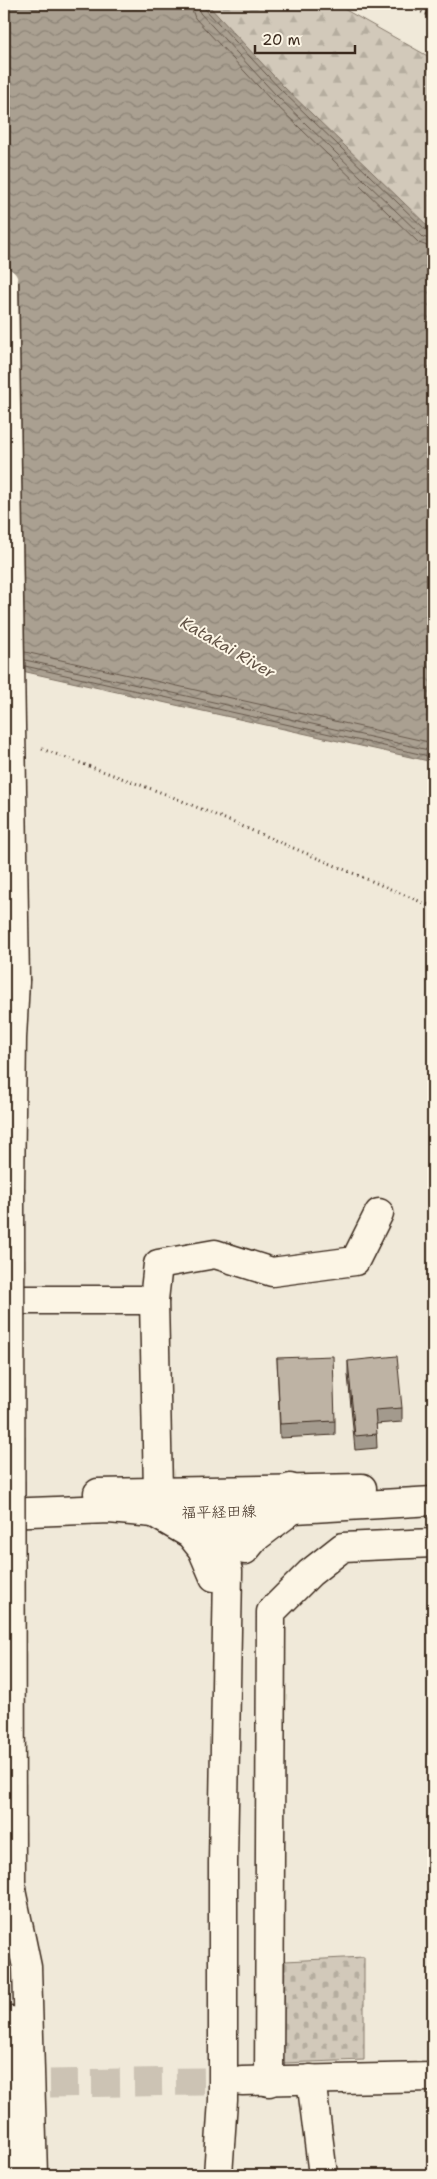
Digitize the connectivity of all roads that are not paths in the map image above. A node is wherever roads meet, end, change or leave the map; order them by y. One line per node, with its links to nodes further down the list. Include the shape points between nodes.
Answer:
1 (4, 282): 15 (main road, bridge, via 15,981 10,1188)
2 (379, 1213): 4 (main road, via 355,1261 272,1272 215,1254 158,1264)
3 (4, 1300): 4 (main road)
4 (154, 1300): 9 (main road)
5 (433, 1489): 7 (main road, 福平経田線)
6 (4, 1495): 9 (main road, 福平経田線)
7 (291, 1499): 8 (main road, 福平経田線, via 342,1505); 9 (main road, 福平経田線); 10 (main road); 14 (main road, via 255,1538)
8 (433, 1501)
9 (156, 1502): 11 (main road, via 194,1504); 12 (main road, 福平経田線, via 109,1509); 14 (main road)
10 (259, 1511): 11 (main road, 福平経田線); 14 (main road, via 227,1543)
11 (201, 1512): 14 (main road, via 219,1539)
12 (4, 1513)
13 (433, 1543): 17 (main road, via 343,1547 271,1612 256,2082)
14 (222, 1567): 20 (main road, via 206,2046); 21 (main road, via 223,2100)
15 (7, 1900): 18 (main road); 19 (main road, via 27,1967)
16 (433, 2076): 17 (main road)
17 (311, 2080): 22 (main road)
18 (11, 2175)
19 (34, 2175)
20 (206, 2175)
21 (218, 2175)
22 (323, 2175)

